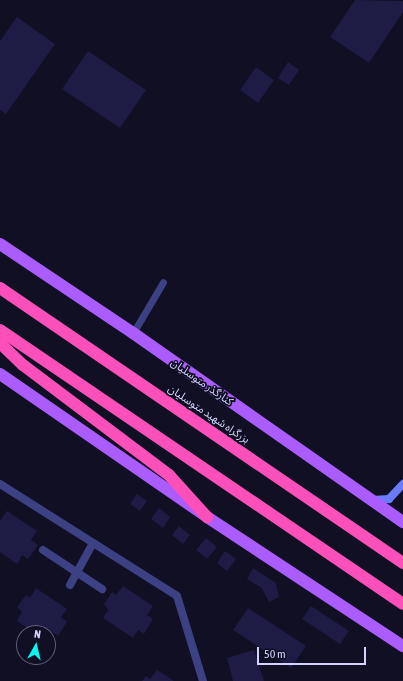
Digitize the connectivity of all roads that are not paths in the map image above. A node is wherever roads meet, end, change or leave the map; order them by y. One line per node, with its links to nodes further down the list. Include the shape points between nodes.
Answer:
1 (0, 244): 5 (main road, کنارگذر متوسلیان)
2 (163, 282): 5 (lane)
3 (0, 288): 15 (highway, بزرگراه شهید متوسلیان)
4 (0, 330): 19 (highway)
5 (133, 333): 10 (main road, کنارگذر متوسلیان)
6 (0, 343): 11 (highway, via 23,365 169,475)
7 (0, 374): 11 (main road)
8 (0, 484): 13 (street)
9 (403, 484): 10 (main road, via 389,499)
10 (371, 500): 12 (main road, کنارگذر متوسلیان)
11 (207, 517): 20 (main road)
12 (403, 522)
13 (93, 543): 16 (street); 21 (street, via 177,596)
14 (43, 550): 16 (street)
15 (403, 563)
16 (77, 572): 17 (street); 18 (street)
17 (70, 586)
18 (102, 589)
19 (403, 604)
20 (403, 646)
21 (203, 681)

